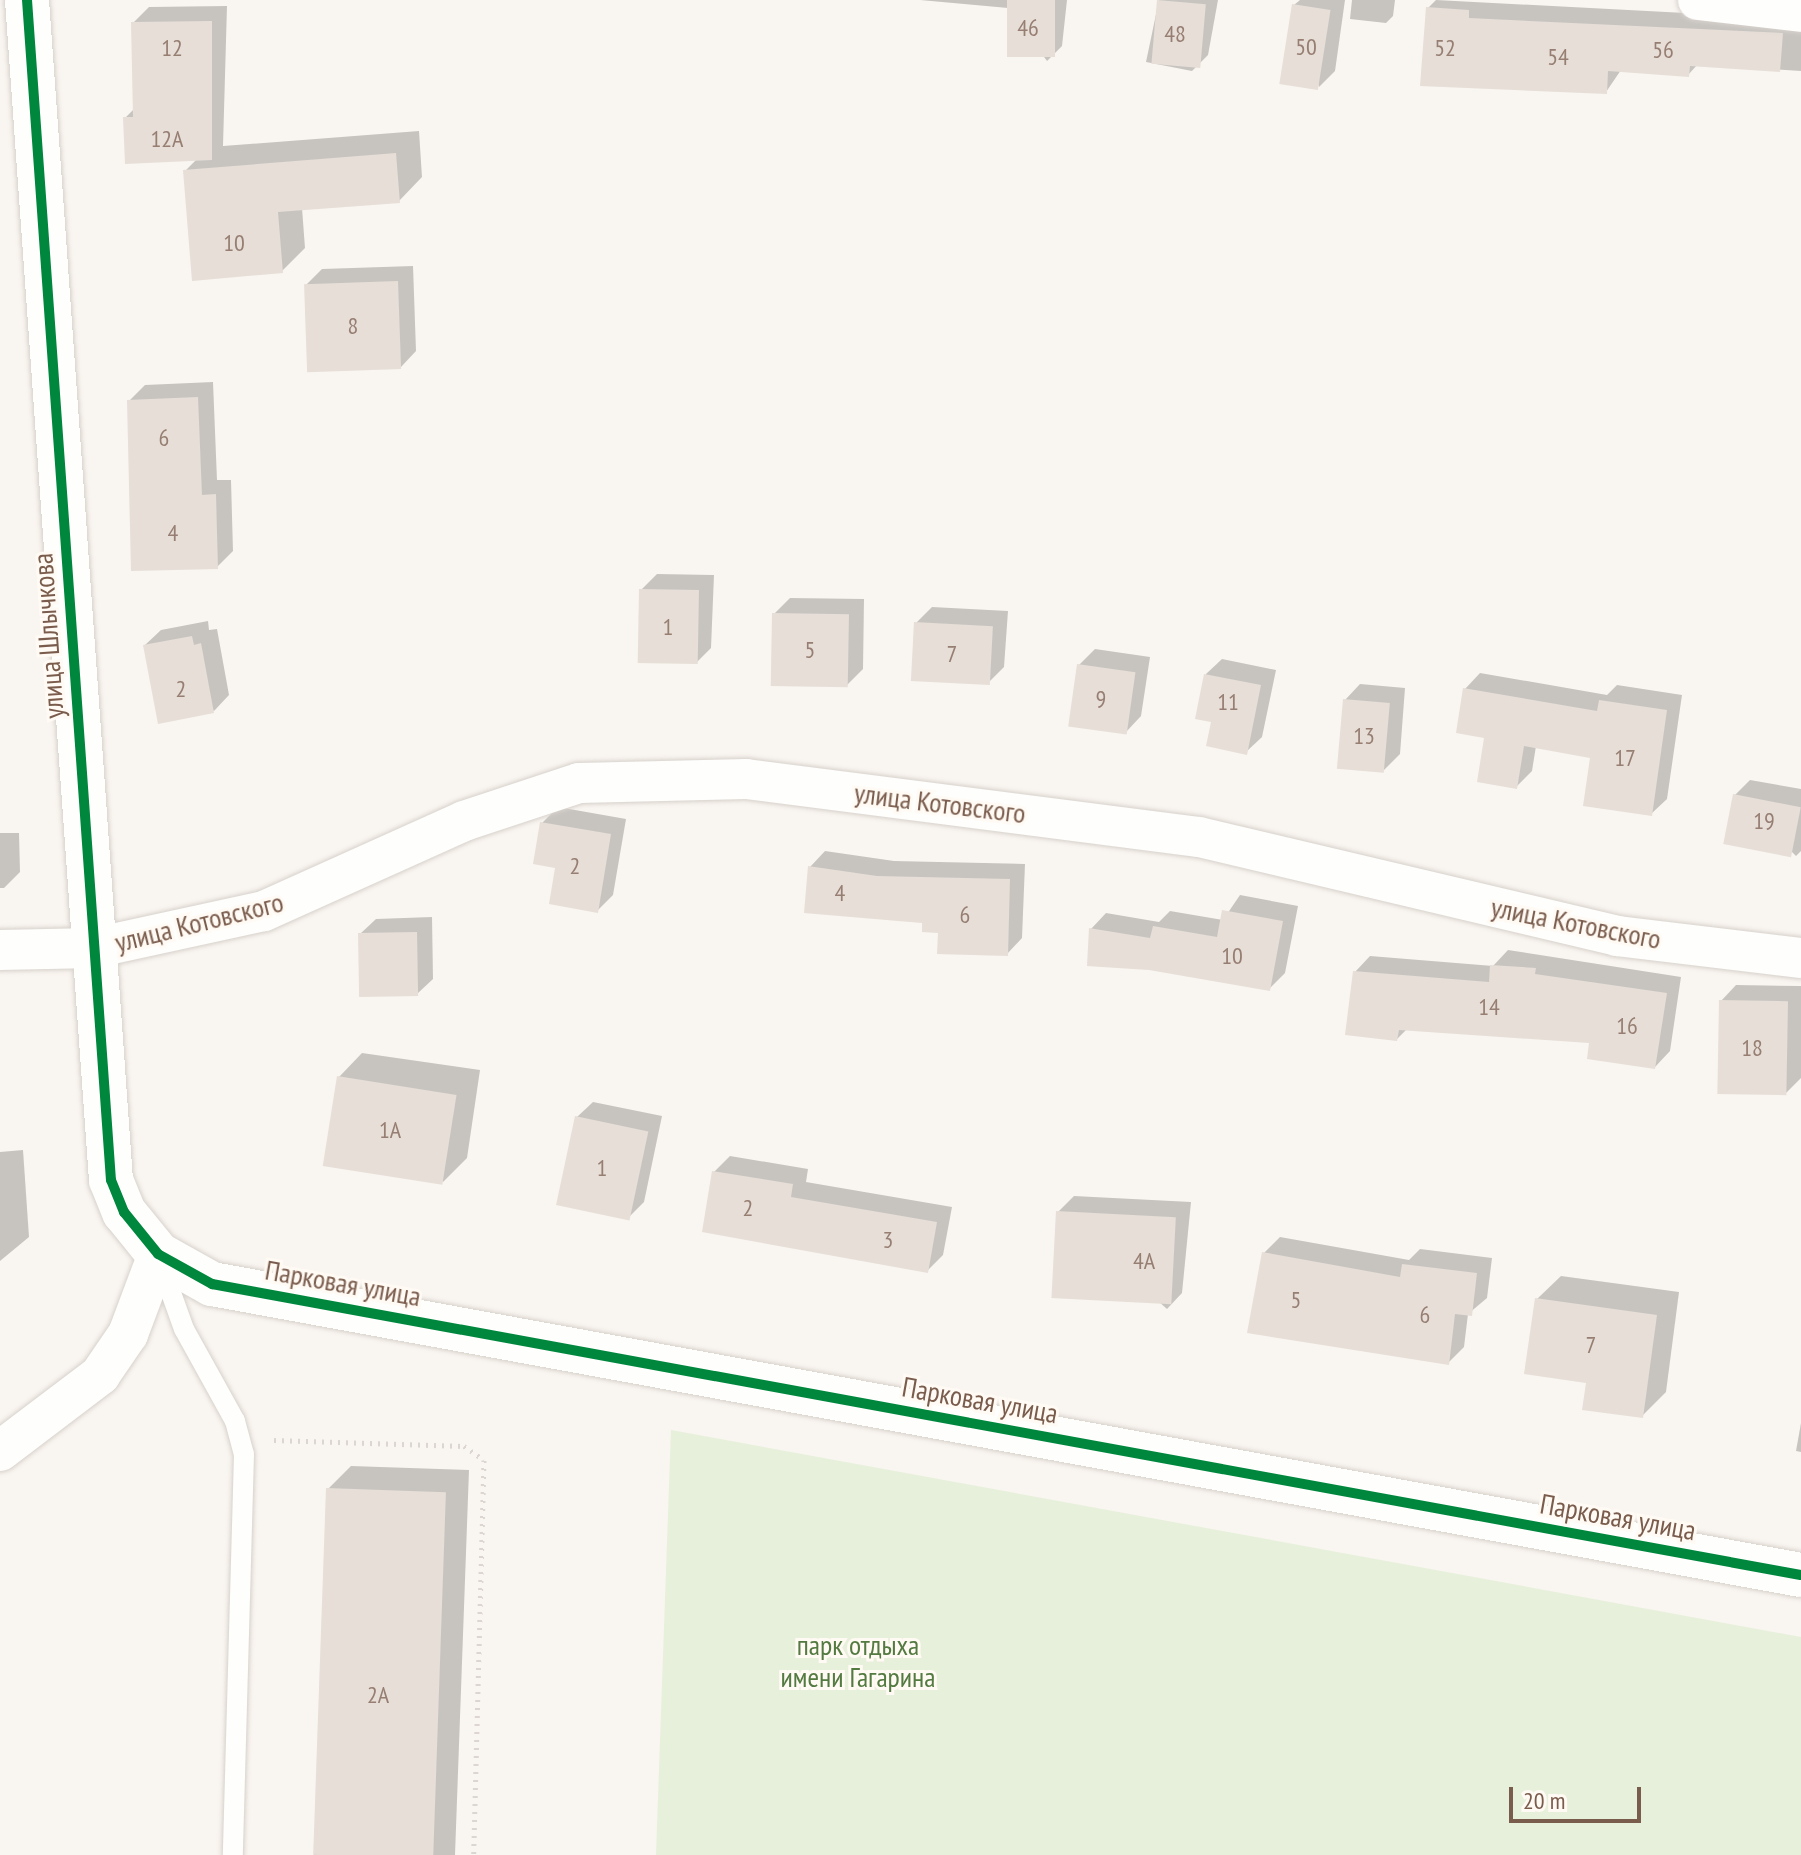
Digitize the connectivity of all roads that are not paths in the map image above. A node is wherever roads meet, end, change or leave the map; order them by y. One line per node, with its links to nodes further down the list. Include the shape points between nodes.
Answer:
1 (27, 0): 4 (street, улица Шлычкова)
2 (1698, 0): 3 (street)
3 (1801, 12)
4 (94, 948): 5 (street, улица Котовского); 6 (street, улица Котовского, via 264,911 464,821 579,783 746,779 1199,837 1617,936); 7 (street, улица Шлычкова, via 111,1180 124,1212)
5 (0, 950)
6 (1801, 958)
7 (158, 1254): 8 (street, via 128,1334 100,1375); 9 (street, Парковая улица, via 212,1284); 10 (lane, via 184,1329 241,1438 247,1477)
8 (0, 1451)
9 (1801, 1575)
10 (233, 1855)

